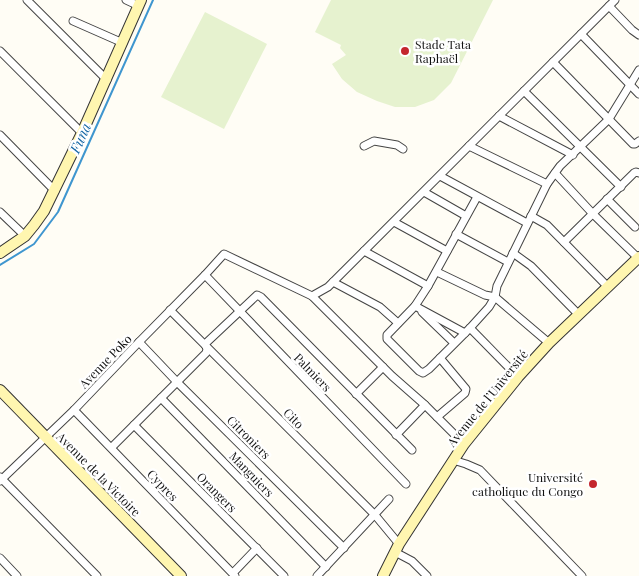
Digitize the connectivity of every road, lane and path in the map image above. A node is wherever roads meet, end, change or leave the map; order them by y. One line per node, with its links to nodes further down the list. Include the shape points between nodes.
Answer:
1 (27, 0): 13 (street)
2 (126, 0): 4 (street)
3 (614, 0): 5 (street)
4 (140, 3): 9 (main road)
5 (609, 6): 7 (street); 8 (street)
6 (73, 21): 9 (street)
7 (580, 34): 11 (street); 14 (street)
8 (639, 35)
9 (122, 43): 13 (main road)
10 (0, 50): 19 (street)
11 (553, 62): 15 (street); 18 (street)
12 (639, 70): 14 (street)
13 (107, 80): 19 (main road)
14 (630, 85): 16 (street); 18 (street)
15 (524, 91): 17 (street); 24 (street)
16 (639, 94)
17 (499, 116): 23 (street); 26 (street)
18 (609, 119): 21 (street, via 633,144); 24 (street)
19 (82, 133): 32 (main road)
20 (0, 135): 32 (street)
21 (639, 141)
22 (364, 146): 25 (street, via 374,141 397,144)
23 (469, 146): 29 (street); 30 (street)
24 (581, 147): 26 (street); 31 (street)
25 (402, 149)
26 (573, 155): 27 (street)
27 (555, 173): 30 (street); 37 (street)
28 (639, 173): 31 (street, via 634,173)
29 (440, 176): 33 (street); 34 (street)
30 (547, 184): 39 (street)
31 (621, 186): 35 (street)
32 (54, 191): 44 (main road)
33 (424, 192): 38 (street); 40 (street)
34 (477, 197): 38 (street); 41 (street)
35 (607, 199): 37 (street); 42 (street)
36 (0, 212): 44 (street)
37 (593, 214): 45 (street); 50 (street)
38 (466, 216): 43 (street)
39 (531, 216): 41 (street); 45 (street, via 547,225)
40 (394, 222): 46 (street); 47 (street)
41 (527, 223): 49 (street)
42 (635, 227)
43 (456, 234): 47 (street); 51 (street)
44 (25, 236): 48 (main road)
45 (564, 242): 56 (street)
46 (364, 251): 54 (street); 55 (street)
47 (447, 251): 52 (street)
48 (0, 252)
49 (513, 253): 51 (street); 62 (street, via 531,266)
50 (638, 257): 56 (main road, Avenue de l’Université)
51 (508, 262): 58 (street)
52 (437, 272): 55 (street); 58 (street)
53 (205, 275): 57 (street, Avenue Poko, via 224,254); 60 (street, Avenue Poko); 61 (street, Palmiers)
54 (333, 282): 57 (street); 63 (street, via 380,307)
55 (428, 286): 59 (street)
56 (608, 286): 62 (main road, Avenue de l’Université)
57 (312, 296): 70 (street)
58 (495, 297): 64 (street); 67 (street)
59 (415, 306): 63 (street); 64 (street); 66 (street)
60 (170, 310): 65 (street, Avenue Poko); 68 (street, Cito)
61 (240, 311): 68 (street); 74 (street, via 259,296); 87 (street, Palmiers)
62 (578, 315): 67 (main road, Avenue de l’Université)
63 (398, 323): 69 (street, via 387,339 419,371 425,373)
64 (467, 330): 66 (street); 71 (street)
65 (139, 342): 72 (street, Citroniers); 77 (street, Avenue Poko)
66 (454, 343): 69 (street)
67 (549, 343): 71 (main road, Avenue de l’Université)
68 (205, 344): 72 (street, via 206,353); 89 (street, Cito)
69 (440, 358): 78 (street, via 466,389)
70 (383, 367): 74 (street); 76 (street)
71 (518, 377): 82 (main road, Avenue de l’Université)
72 (177, 382): 75 (street); 91 (street, Citroniers)
73 (0, 390): 81 (main road, Avenue de la Victoire)
74 (356, 394): 80 (street)
75 (161, 398): 79 (street); 94 (street, Manguiers)
76 (426, 406): 78 (street); 80 (street)
77 (74, 410): 81 (street, Avenue Poko); 83 (street, Cypres)
78 (437, 417): 82 (street)
79 (134, 425): 83 (street); 90 (street, Orangers)
80 (396, 435): 84 (street)
81 (45, 437): 86 (street, Avenue Poko); 98 (main road, Avenue de la Victoire)
82 (461, 441): 85 (main road, Avenue de l’Université)
83 (112, 447): 95 (street, Cypres)
84 (412, 450)
85 (453, 460): 92 (main road, Avenue de l’Université); 103 (street, via 480,470)
86 (1, 479): 97 (street)
87 (406, 484)
88 (389, 499): 89 (street)
89 (375, 515): 91 (street); 92 (street, Cito)
90 (257, 548): 95 (street); 99 (street, Orangers)
91 (344, 548): 94 (street)
92 (397, 548): 101 (main road, Avenue de l’Université); 102 (street, Cito)
93 (0, 558): 96 (street)
94 (326, 567): 100 (street)
95 (234, 575)
96 (17, 576)
97 (97, 576)
98 (181, 576)
99 (284, 576)
100 (317, 576)
101 (382, 576)
102 (427, 576)
103 (582, 576)

